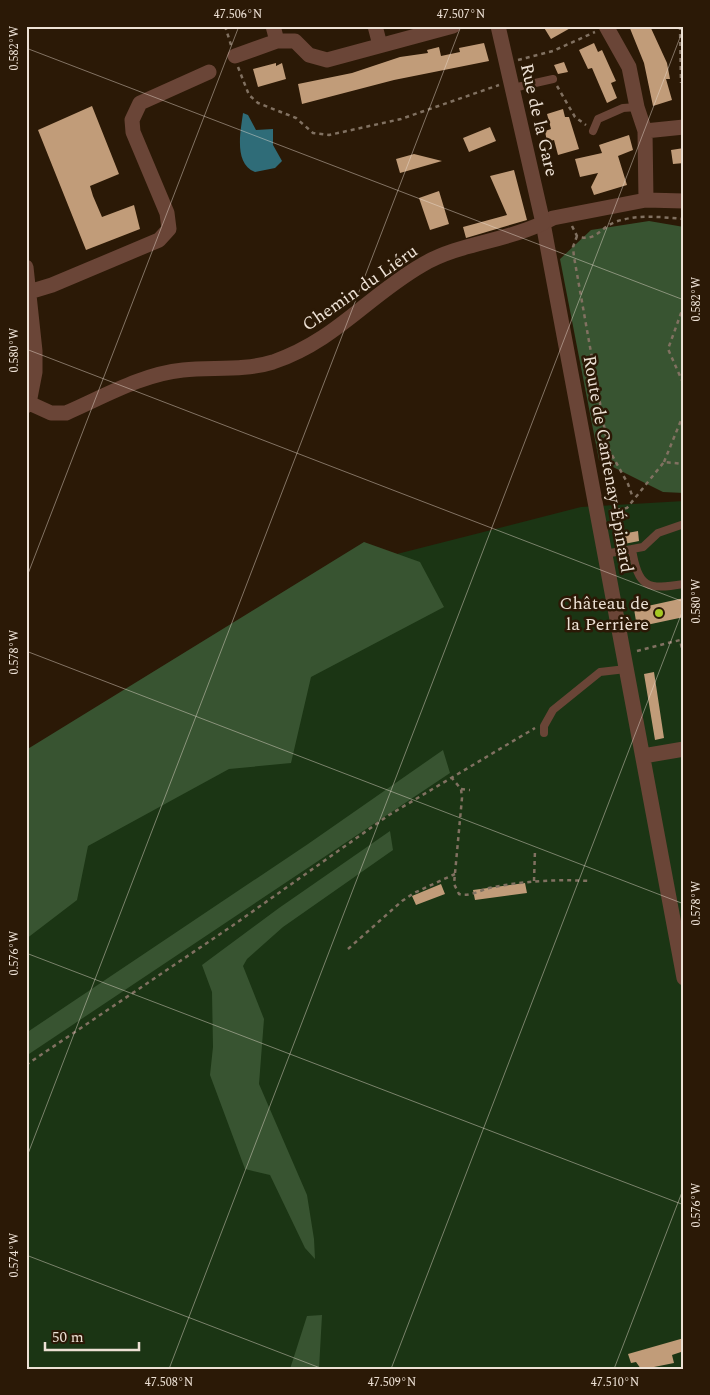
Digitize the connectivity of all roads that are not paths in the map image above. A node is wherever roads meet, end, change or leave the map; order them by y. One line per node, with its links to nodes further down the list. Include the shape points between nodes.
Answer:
1 (375, 26): 6 (street)
2 (452, 26): 6 (street)
3 (498, 26): 10 (street, Rue de la Gare, via 507,63)
4 (606, 26): 11 (street, via 629,68)
5 (275, 34): 6 (street, via 295,41 309,55 327,60); 7 (street)
6 (380, 45)
7 (235, 56)
8 (209, 72): 19 (street, via 140,102 132,120 133,132 167,213 169,229 159,240)
9 (553, 79): 10 (lane)
10 (506, 86): 17 (street, Rue de la Gare)
11 (637, 107): 13 (lane, via 623,108 598,119); 14 (street)
12 (684, 127): 14 (street)
13 (593, 130)
14 (645, 131): 15 (street)
15 (646, 200): 16 (street, Chemin du Liéru); 17 (street, Chemin du Liéru)
16 (684, 201)
17 (543, 223): 20 (street, Chemin du Liéru, via 448,252 422,265 340,327 272,362 152,376 66,413 51,413); 23 (street, Route de Cantenay-Épinard)
18 (26, 267): 19 (street)
19 (29, 292): 20 (street, via 35,358)
20 (28, 404)
21 (684, 524): 22 (lane, via 658,533 649,543)
22 (632, 549): 23 (lane); 24 (lane, via 635,570 644,583 658,588)
23 (605, 554): 25 (street, Route de Cantenay-Épinard)
24 (684, 584)
25 (626, 669): 26 (lane, via 600,672 553,710 544,726); 28 (street, Route de Cantenay-Épinard)
26 (544, 733)
27 (684, 749): 28 (street)
28 (643, 756): 29 (street, Route de Cantenay-Épinard)
29 (684, 978)

